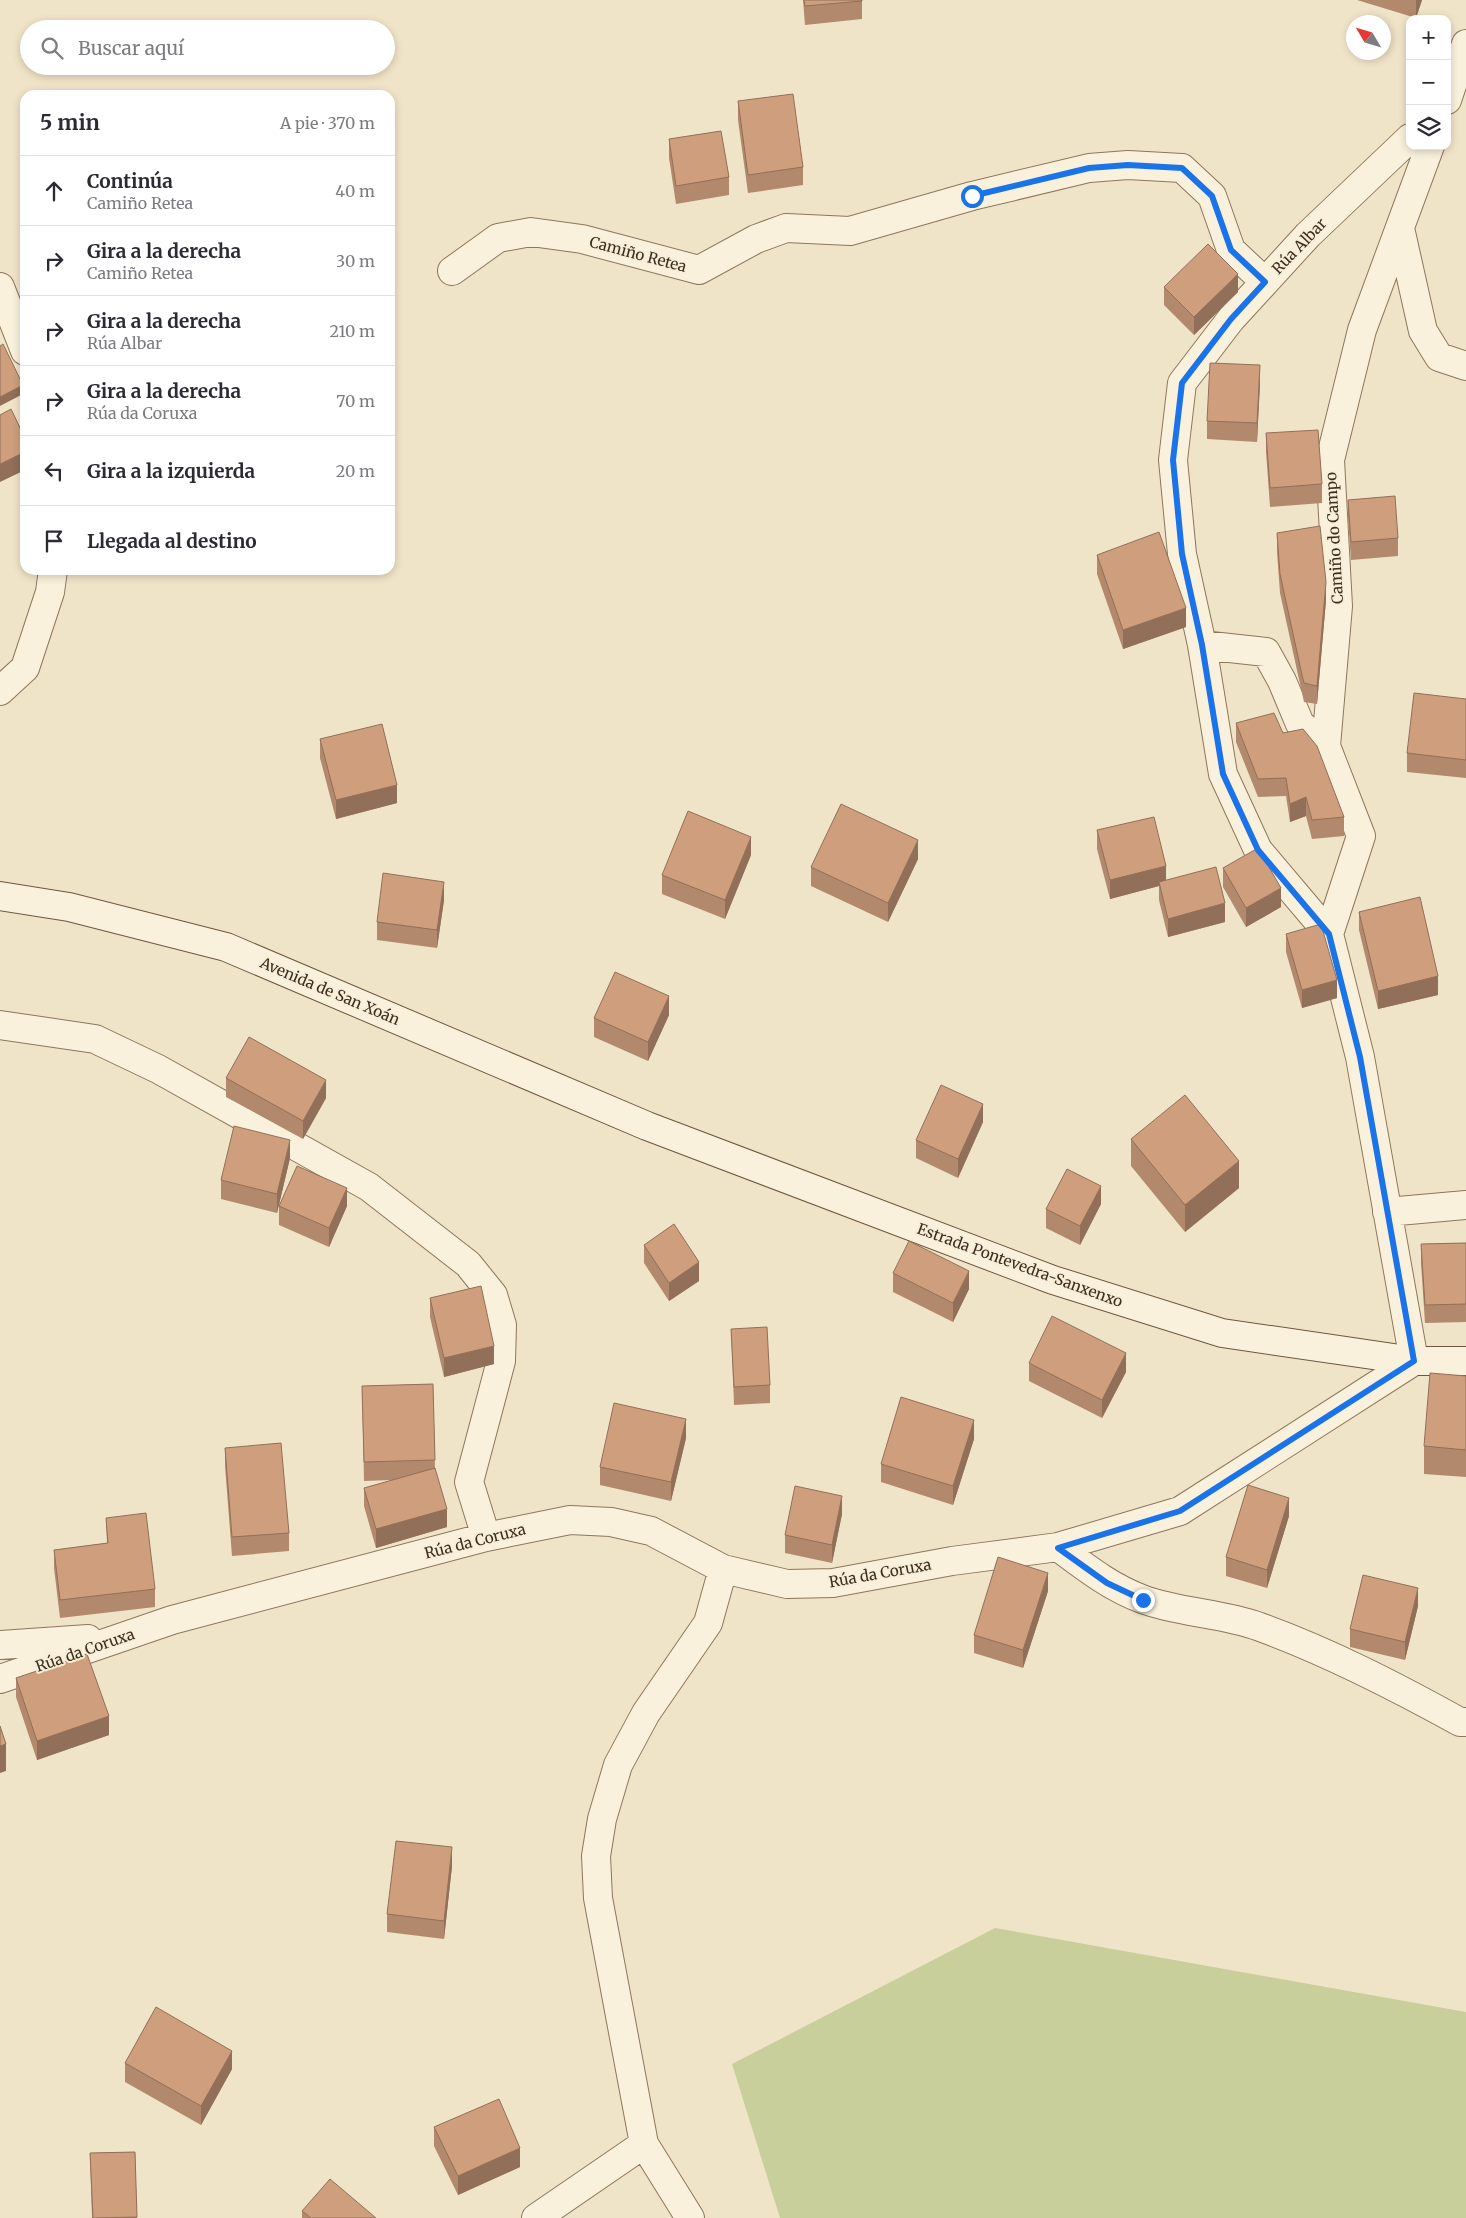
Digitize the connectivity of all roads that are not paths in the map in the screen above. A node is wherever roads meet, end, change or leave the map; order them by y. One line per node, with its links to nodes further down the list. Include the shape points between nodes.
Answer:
1 (1466, 44): 2 (street)
2 (1451, 88)
3 (1406, 142): 7 (street, Rúa Albar, via 1308,235)
4 (1429, 150): 5 (street, Camiño do Campo)
5 (1400, 228): 10 (street, via 1422,332 1439,357); 14 (street, Camiño do Campo, via 1362,330 1330,460 1338,606)
6 (452, 271): 7 (street, Camiño Retea, via 498,238 531,232 582,239 698,270 756,239 786,228 850,231 972,196 1089,168 1128,165 1182,168 1212,196 1231,250)
7 (1265, 282): 12 (street, Rúa Albar, via 1231,319 1182,383 1173,460 1182,554)
8 (0, 287): 9 (street)
9 (20, 338)
10 (1466, 366)
11 (52, 575): 13 (street, via 50,592 25,668)
12 (1202, 645): 14 (street, via 1266,652 1282,680 1300,724); 16 (street, Rúa Albar, via 1223,774 1258,850)
13 (0, 691)
14 (1326, 746): 16 (street, Camiño do Campo, via 1361,836)
15 (0, 896): 18 (street, Avenida de San Xoán, via 69,907 226,947)
16 (1329, 934): 20 (street, Rúa Albar, via 1360,1057)
17 (0, 1025): 23 (street, via 95,1039 158,1069 369,1187 468,1264 493,1295 502,1325 502,1361 469,1482)
18 (647, 1126): 21 (street, Estrada Pontevedra-Sanxenxo, via 1053,1280 1222,1333)
19 (1466, 1205): 20 (street)
20 (1387, 1212): 21 (street, Rúa Albar)
21 (1414, 1361): 22 (street, Estrada Pontevedra-Sanxenxo); 24 (street, Rúa da Coruxa, via 1180,1511)
22 (1466, 1361)
23 (486, 1538): 25 (street, Rúa da Coruxa, via 570,1520 611,1522 651,1531); 26 (street, Rúa da Coruxa, via 172,1620)
24 (1058, 1548): 25 (street, Rúa da Coruxa, via 952,1561 833,1583 787,1584); 29 (street, via 1107,1583 1143,1600 1258,1626 1399,1689 1460,1722)
25 (723, 1569): 30 (street, via 708,1623 646,1713 618,1765 602,1819 596,1856 598,1898)
26 (124, 1637): 27 (street); 28 (street, Rúa da Coruxa)
27 (0, 1645)
28 (0, 1679)
29 (1466, 1722)
30 (644, 2144): 31 (street); 32 (street)
31 (536, 2218)
32 (690, 2218)

